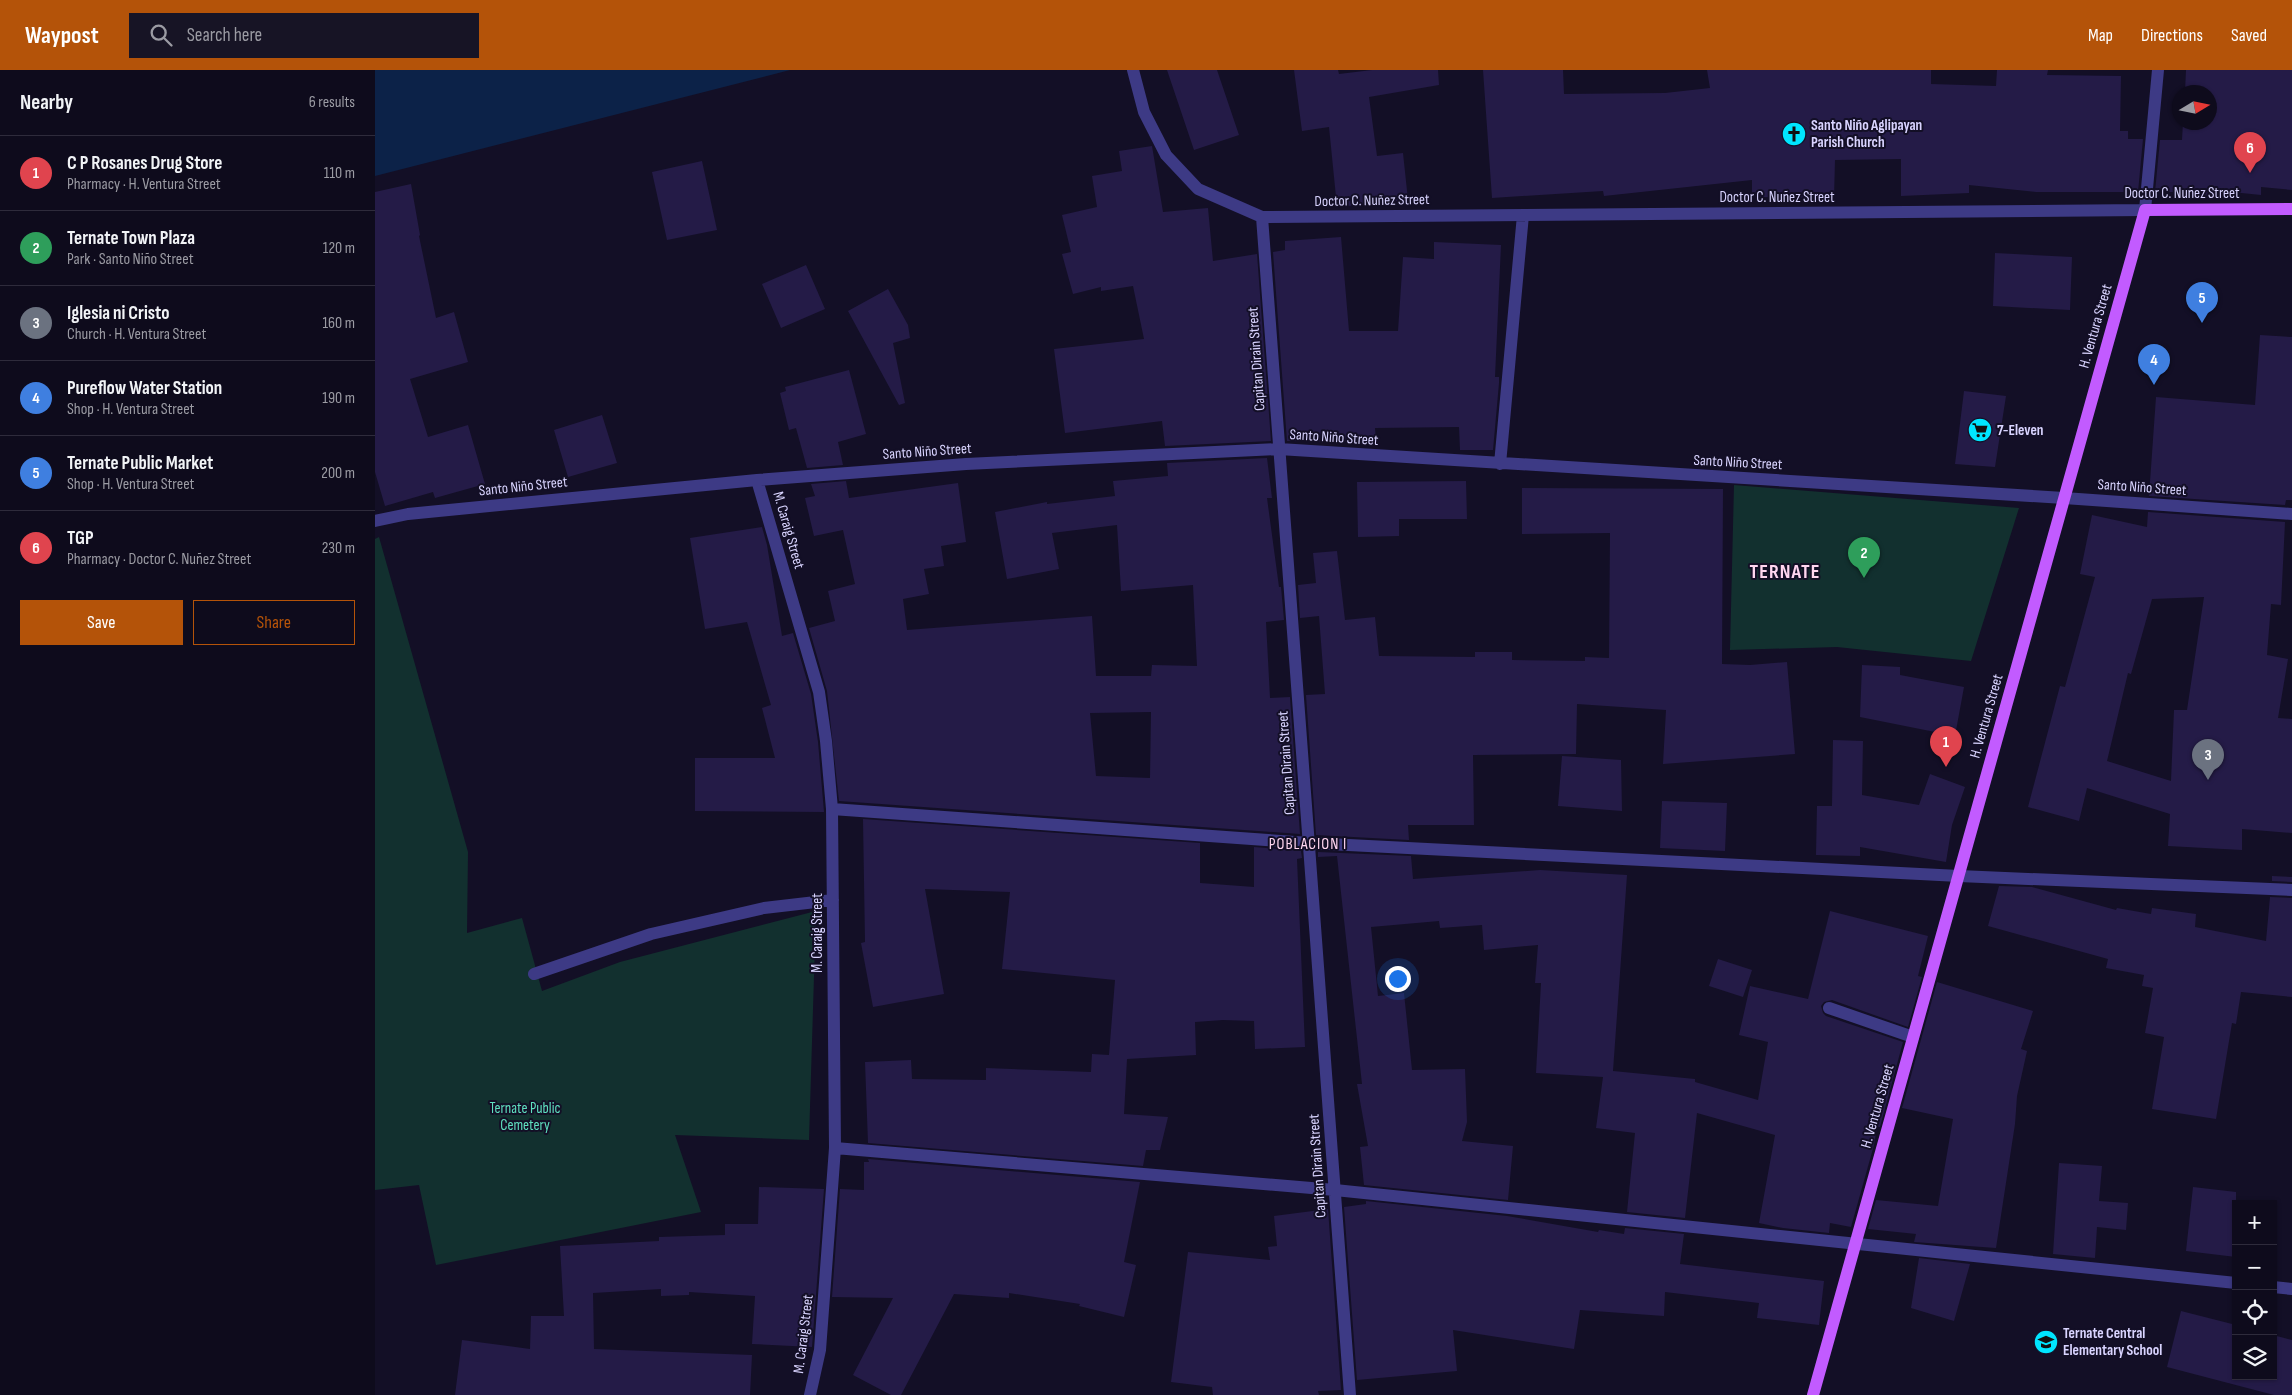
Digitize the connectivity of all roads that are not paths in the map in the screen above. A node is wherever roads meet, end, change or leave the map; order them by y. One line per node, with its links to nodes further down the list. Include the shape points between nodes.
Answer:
1 (1133, 70): 6 (street, via 1144,112 1166,155 1199,189)
2 (2157, 70): 4 (street, H. Ventura Street)
3 (2292, 209): 4 (main road, Doctor C. Nuñez Street)
4 (2145, 210): 5 (street, Doctor C. Nuñez Street); 10 (main road, H. Ventura Street)
5 (1523, 215): 6 (street, Doctor C. Nuñez Street); 8 (street)
6 (1262, 217): 7 (street, Capitan Dirain Street)
7 (1279, 449): 8 (street, Santo Niño Street); 9 (street, Santo Niño Street, via 967,464); 14 (street, Capitan Dirain Street)
8 (1500, 464): 10 (street, Santo Niño Street)
9 (757, 480): 12 (street, Santo Niño Street, via 408,514); 13 (street, M. Caraig Street, via 819,692)
10 (2064, 498): 11 (street, Santo Niño Street); 15 (main road, H. Ventura Street)
11 (2292, 514)
12 (375, 521)
13 (832, 809): 14 (street); 17 (street, M. Caraig Street)
14 (1309, 843): 15 (street); 22 (street, Capitan Dirain Street)
15 (1959, 876): 16 (street); 20 (main road, H. Ventura Street)
16 (2292, 890)
17 (833, 900): 18 (street, via 764,908 651,934); 21 (street, M. Caraig Street)
18 (535, 974)
19 (1829, 1008): 20 (street)
20 (1913, 1037): 23 (main road, H. Ventura Street)
21 (835, 1148): 22 (street); 27 (street, M. Caraig Street, via 820,1350)
22 (1335, 1190): 23 (street); 28 (street, Capitan Dirain Street)
23 (1855, 1244): 24 (street); 29 (main road, H. Ventura Street)
24 (2232, 1283)
25 (2277, 1287): 26 (street)
26 (2292, 1289)
27 (813, 1394)
28 (1350, 1395)
29 (1813, 1395)

